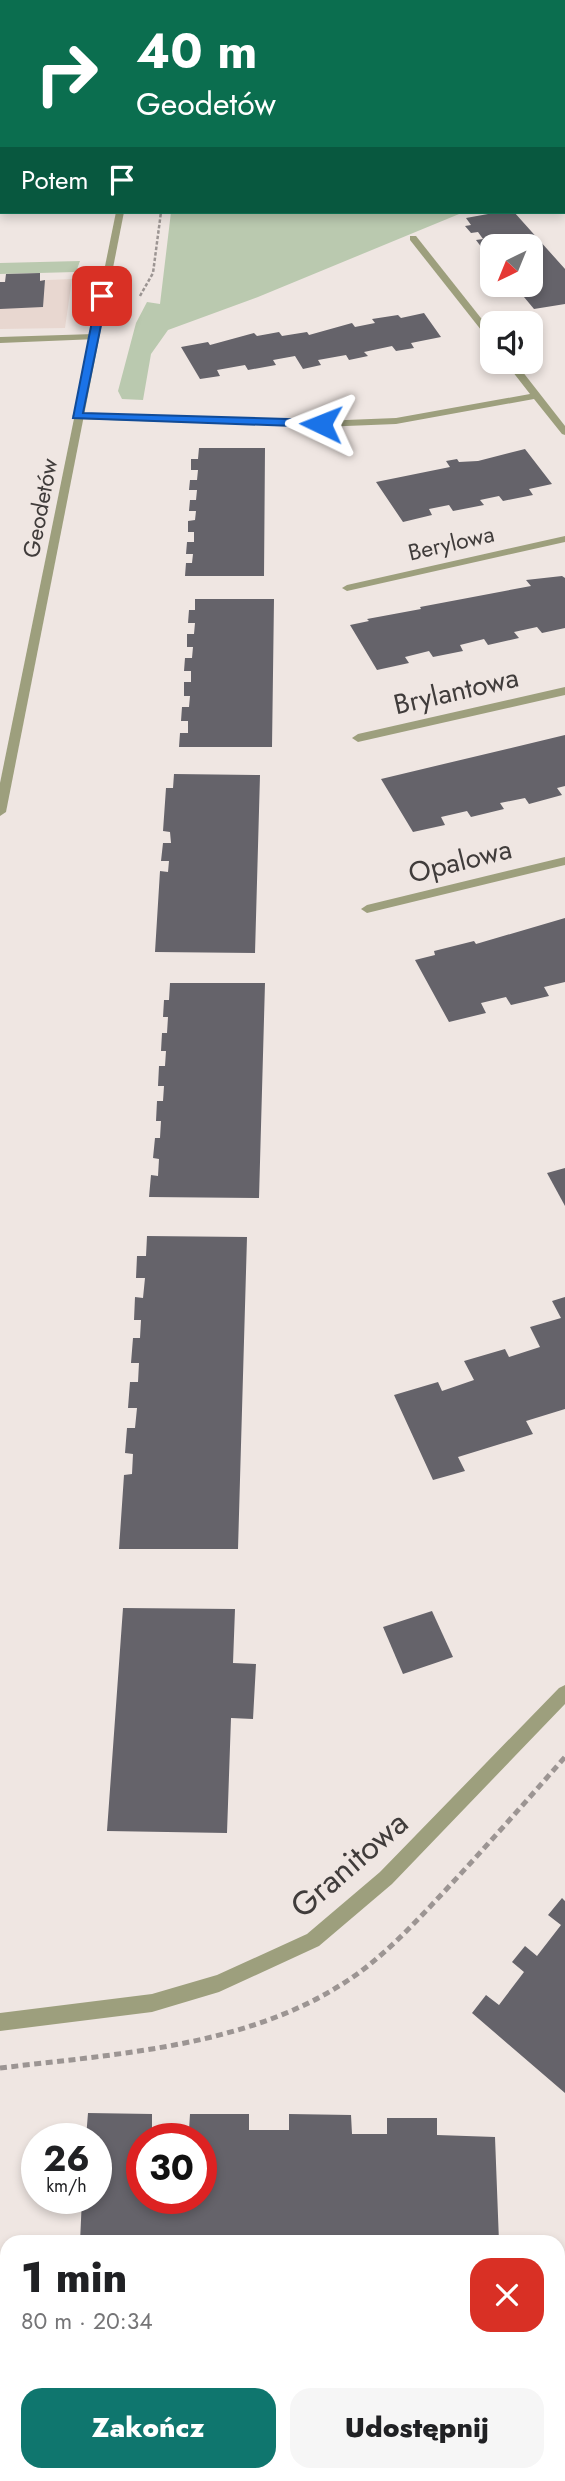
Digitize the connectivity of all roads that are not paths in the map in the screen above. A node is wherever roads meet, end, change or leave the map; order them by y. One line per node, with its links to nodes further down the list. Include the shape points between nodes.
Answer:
1 (120, 214): 4 (street, Geodetów)
2 (413, 238): 3 (street)
3 (480, 323)
4 (94, 337): 5 (street); 8 (street, Geodetów)
5 (0, 340)
6 (519, 374): 7 (street)
7 (536, 396): 8 (street, via 396,421 321,424); 9 (street)
8 (77, 416): 14 (street, Geodetów)
9 (565, 432)
10 (565, 539): 11 (street, Berylowa)
11 (347, 588)
12 (565, 691): 13 (street, Brylantowa)
13 (358, 738)
14 (0, 812)
15 (565, 861): 16 (street, Opalowa)
16 (367, 909)
17 (565, 1693): 18 (street, Granitowa, via 386,1878 313,1940 219,1983 152,2003)
18 (0, 2022)

